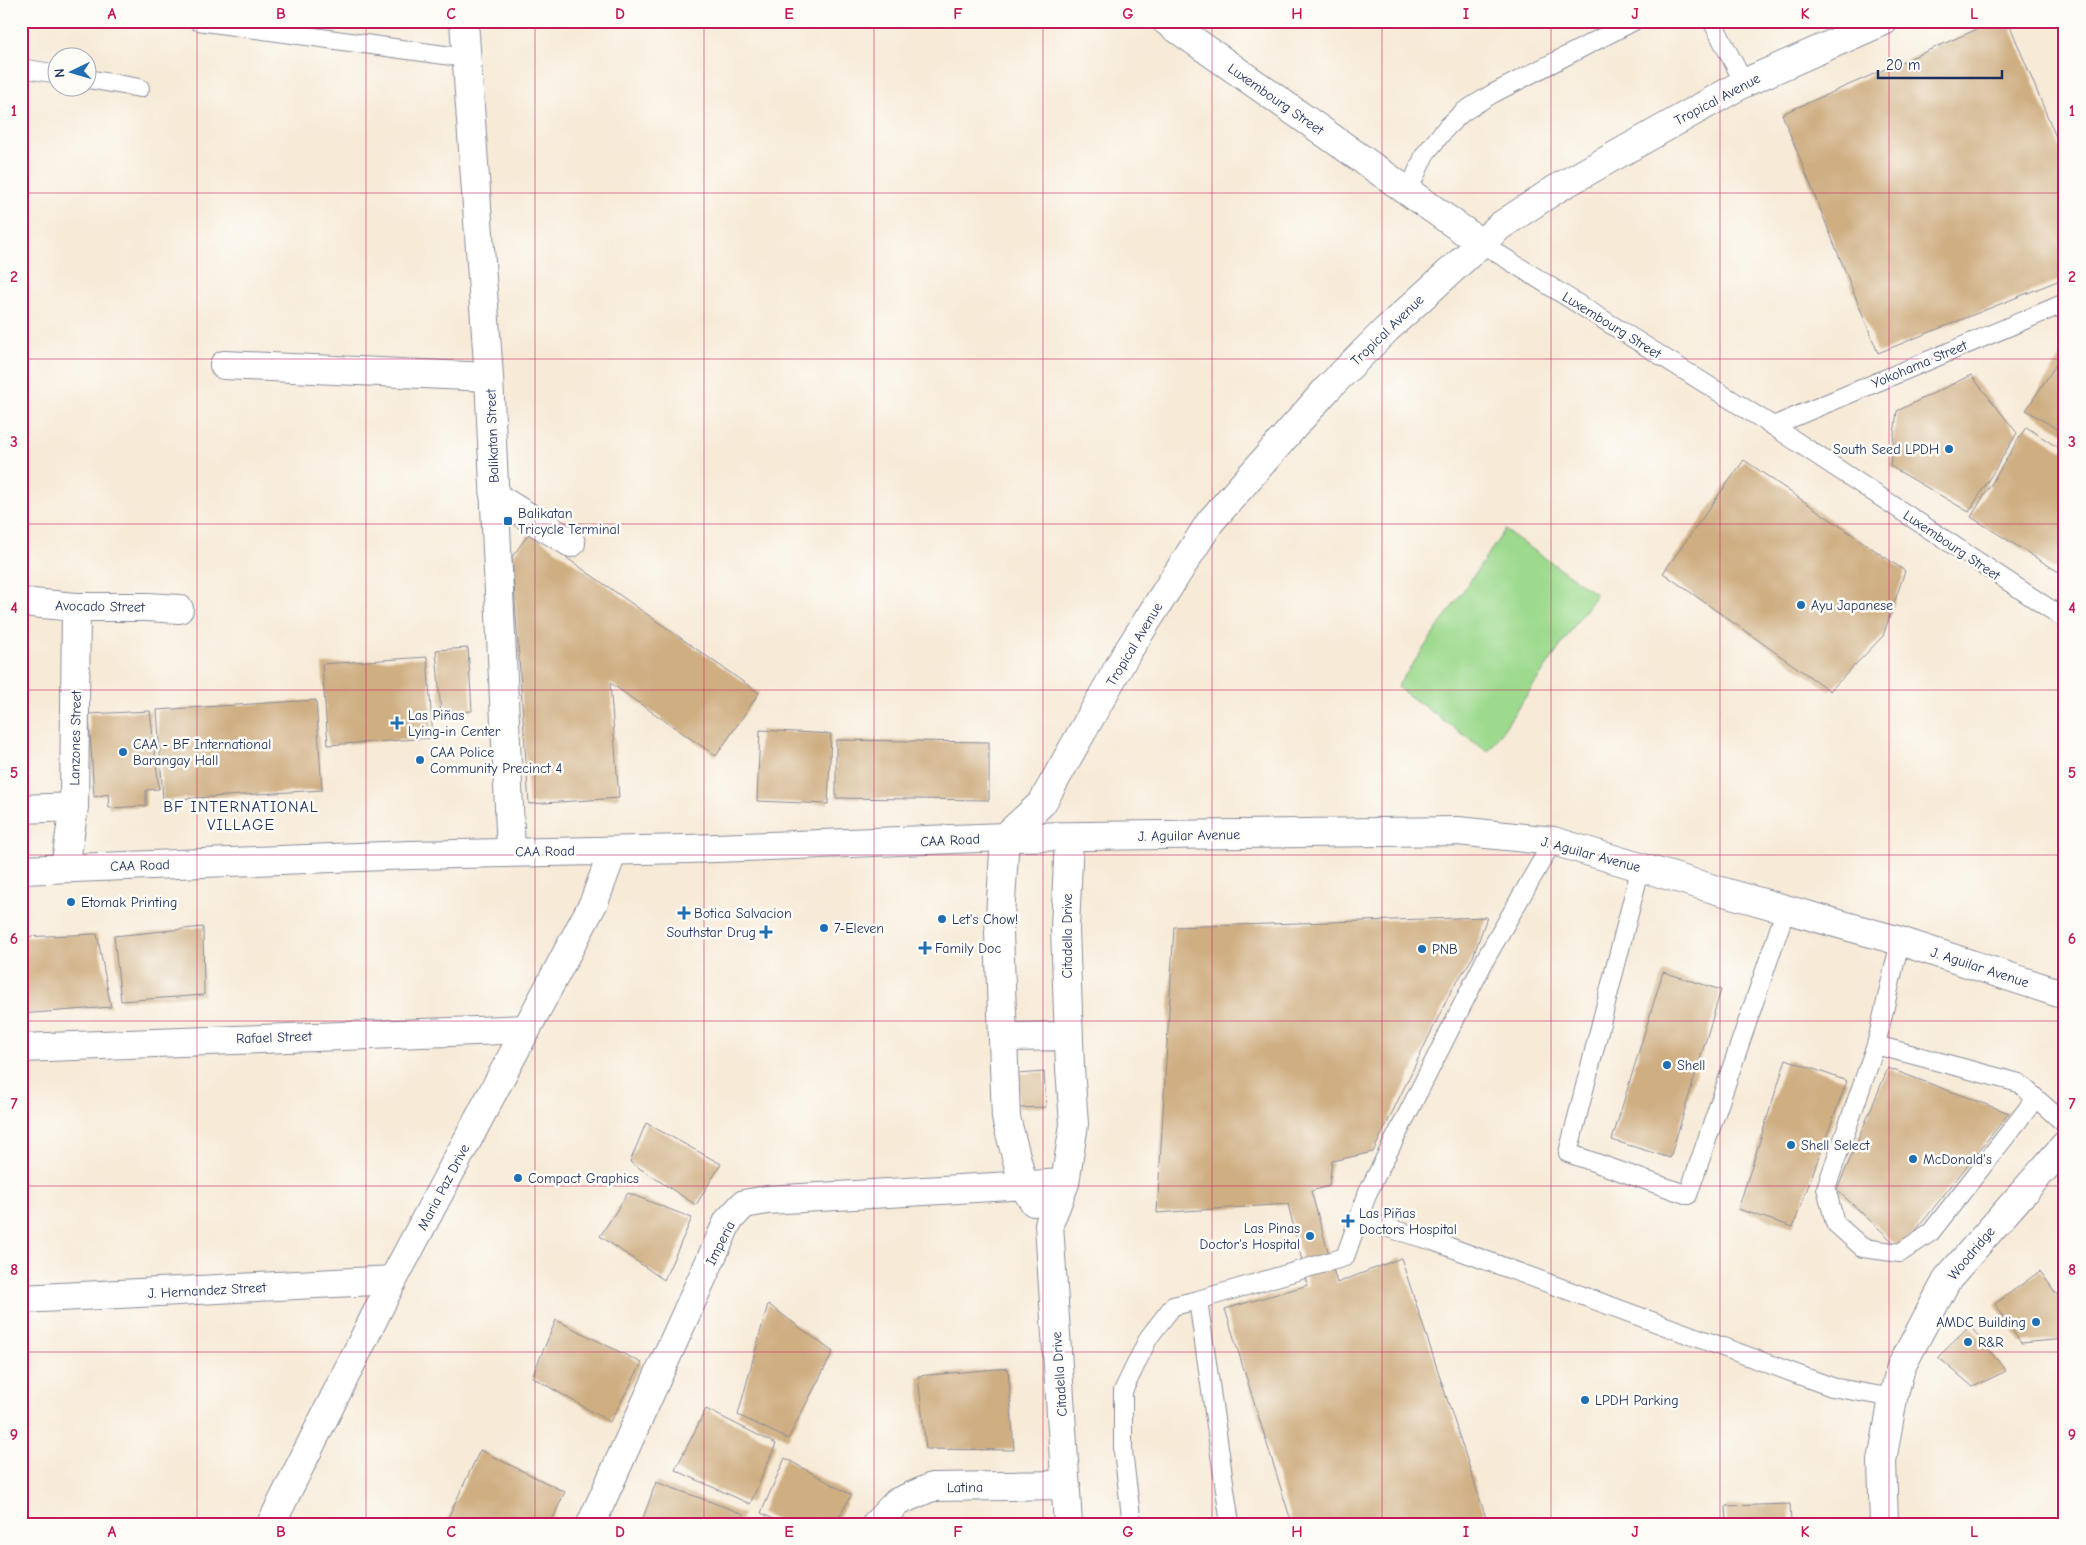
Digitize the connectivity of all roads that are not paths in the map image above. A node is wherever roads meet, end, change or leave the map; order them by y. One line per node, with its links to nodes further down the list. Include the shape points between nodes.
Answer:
1 (198, 21): 7 (lane)
2 (464, 21): 8 (street, Balikatan Street)
3 (1166, 21): 14 (street, Luxembourg Street)
4 (1634, 21): 14 (lane, via 1463,112 1425,154)
5 (1712, 21): 12 (lane)
6 (1884, 21): 12 (street, Tropical Avenue)
7 (293, 28): 8 (lane)
8 (466, 58): 18 (street, Balikatan Street)
9 (21, 68): 10 (lane)
10 (48, 72)
11 (98, 81): 13 (lane)
12 (1744, 83): 15 (street, Tropical Avenue, via 1556,189 1500,226)
13 (140, 88)
14 (1408, 192): 15 (street, Luxembourg Street)
15 (1481, 244): 19 (lane, Luxembourg Street); 26 (street, Tropical Avenue, via 1387,329 1327,389 1210,522 1126,654)
16 (2065, 303): 19 (lane, Yokohama Street)
17 (224, 365): 18 (street)
18 (490, 377): 20 (street, Balikatan Street)
19 (1773, 426): 25 (lane, Luxembourg Street)
20 (494, 496): 21 (street); 33 (street, Balikatan Street)
21 (571, 543)
22 (21, 602): 23 (street, Avocado Street)
23 (76, 607): 24 (street, Avocado Street); 27 (street, Lanzones Street)
24 (179, 609)
25 (2065, 619)
26 (1042, 803): 29 (street, Tropical Avenue); 30 (street)
27 (74, 806): 28 (street); 35 (street, Lanzones Street)
28 (21, 809)
29 (1005, 837): 30 (street, CAA Road); 32 (street, CAA Road); 42 (street, via 999,932)
30 (1069, 837): 31 (street, J. Aguilar Avenue, via 1458,831); 41 (street, Citadella Drive, via 1065,929)
31 (1553, 841): 34 (street, J. Aguilar Avenue); 50 (lane, via 1493,942 1368,1192)
32 (613, 850): 33 (street, CAA Road); 40 (street, Maria Paz Drive, via 594,902)
33 (511, 851): 35 (street, CAA Road)
34 (1641, 866): 37 (street, J. Aguilar Avenue); 37 (lane, via 1568,1153 1688,1195)
35 (65, 868): 36 (street, CAA Road)
36 (21, 870)
37 (1786, 909): 38 (street, J. Aguilar Avenue)
38 (1900, 941): 39 (street, J. Aguilar Avenue); 43 (lane)
39 (2065, 995)
40 (527, 1029): 44 (street, Rafael Street); 52 (street, Maria Paz Drive)
41 (1069, 1036): 42 (street); 48 (street, Citadella Drive, via 1074,1124)
42 (1004, 1037): 49 (street, via 1006,1118)
43 (1876, 1045): 45 (lane, via 2019,1083); 45 (lane, via 1826,1188 1835,1223 1863,1248 1900,1253 1931,1232)
44 (21, 1048)
45 (2036, 1098): 46 (lane)
46 (2065, 1124)
47 (2065, 1145): 55 (street, Woodridge, via 1948,1278 1901,1367)
48 (1065, 1183): 49 (street, Imperia); 51 (street, Citadella Drive)
49 (1024, 1187): 51 (street); 58 (street, Imperia, via 767,1200 744,1204 728,1222)
50 (1360, 1220): 54 (lane, via 1344,1257); 55 (lane, via 1433,1241 1832,1387)
51 (1049, 1224): 56 (street, Citadella Drive)
52 (393, 1280): 53 (street, J. Hernandez Street); 57 (street, Maria Paz Drive)
53 (21, 1299)
54 (1198, 1300): 61 (lane, via 1173,1306 1149,1337 1122,1391 1123,1451); 62 (lane)
55 (1893, 1398): 63 (street, Woodridge, via 1882,1461)
56 (1066, 1485): 59 (street, Latina, via 932,1487 896,1502); 60 (street, Citadella Drive)
57 (271, 1524)
58 (591, 1524)
59 (876, 1524)
60 (1068, 1524)
61 (1132, 1524)
62 (1230, 1524)
63 (1884, 1524)

